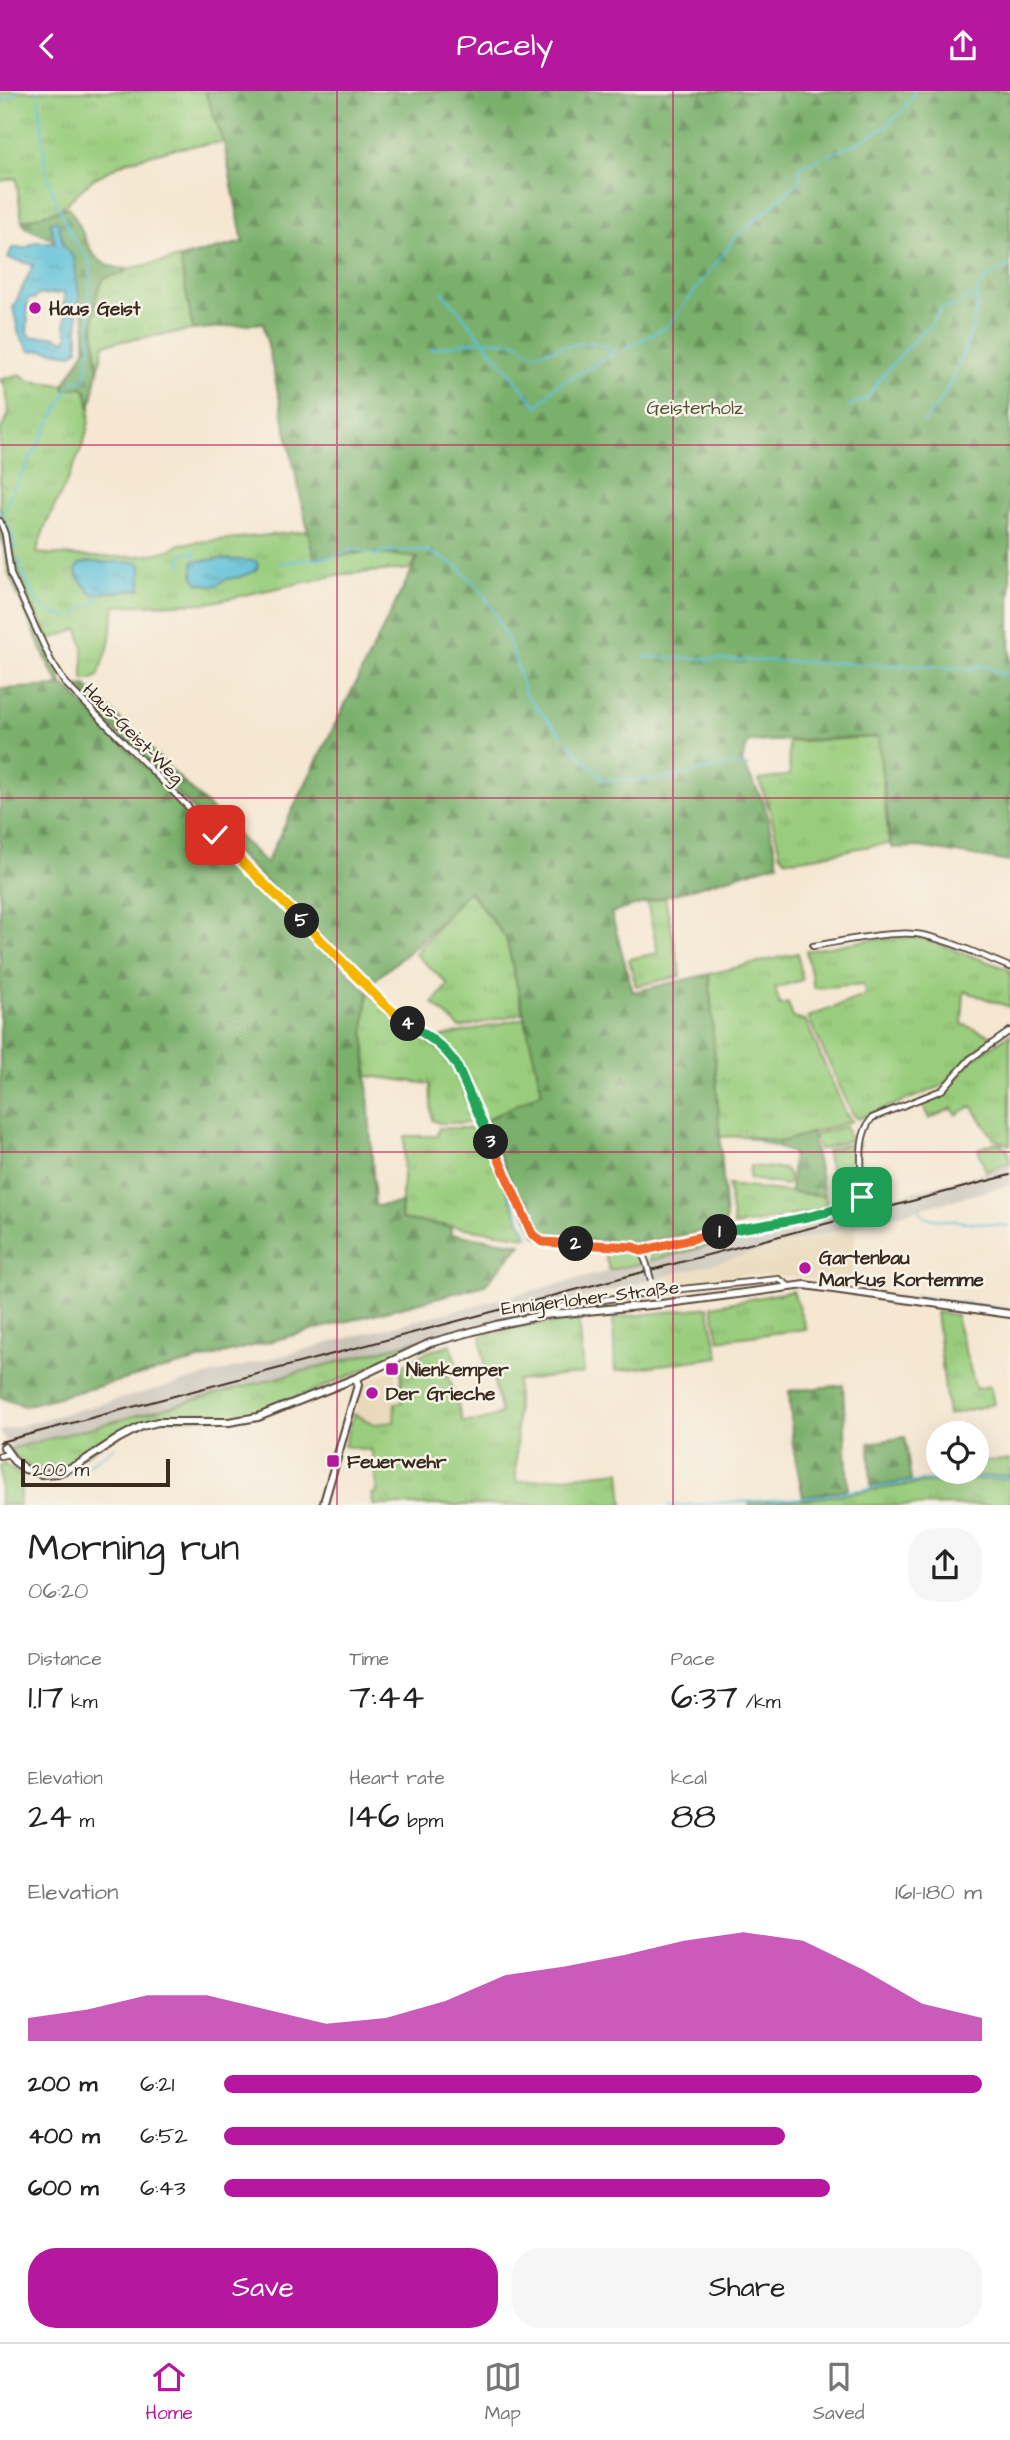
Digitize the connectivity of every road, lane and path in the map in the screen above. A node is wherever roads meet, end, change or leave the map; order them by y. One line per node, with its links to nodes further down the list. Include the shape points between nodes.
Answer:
1 (0, 521): 5 (street, Haus-Geist-Weg, via 11,575 65,683 384,1004 448,1052 532,1234 542,1242)
2 (813, 946): 3 (street, via 919,934)
3 (1010, 967)
4 (1010, 1031): 5 (street, via 970,1059 942,1090 872,1118 862,1139 862,1197 852,1204)
5 (641, 1251): 7 (street, bridge)
6 (789, 1286): 7 (street, via 779,1279); 8 (main road, Ennigerloher Straße, via 817,1285); 9 (main road, Ennigerloher Straße)
7 (653, 1292): 9 (street, via 553,1308)
8 (1010, 1314)
9 (543, 1315): 10 (main road, Ennigerloher Straße, via 443,1339)
10 (356, 1378): 12 (main road, Ennigerloher Straße, via 245,1420 142,1426 58,1473 32,1472); 14 (main road, via 358,1385)
11 (4, 1447): 12 (main road, Ennigerloher Straße)
12 (9, 1454): 13 (street)
13 (0, 1456)
14 (323, 1505)

